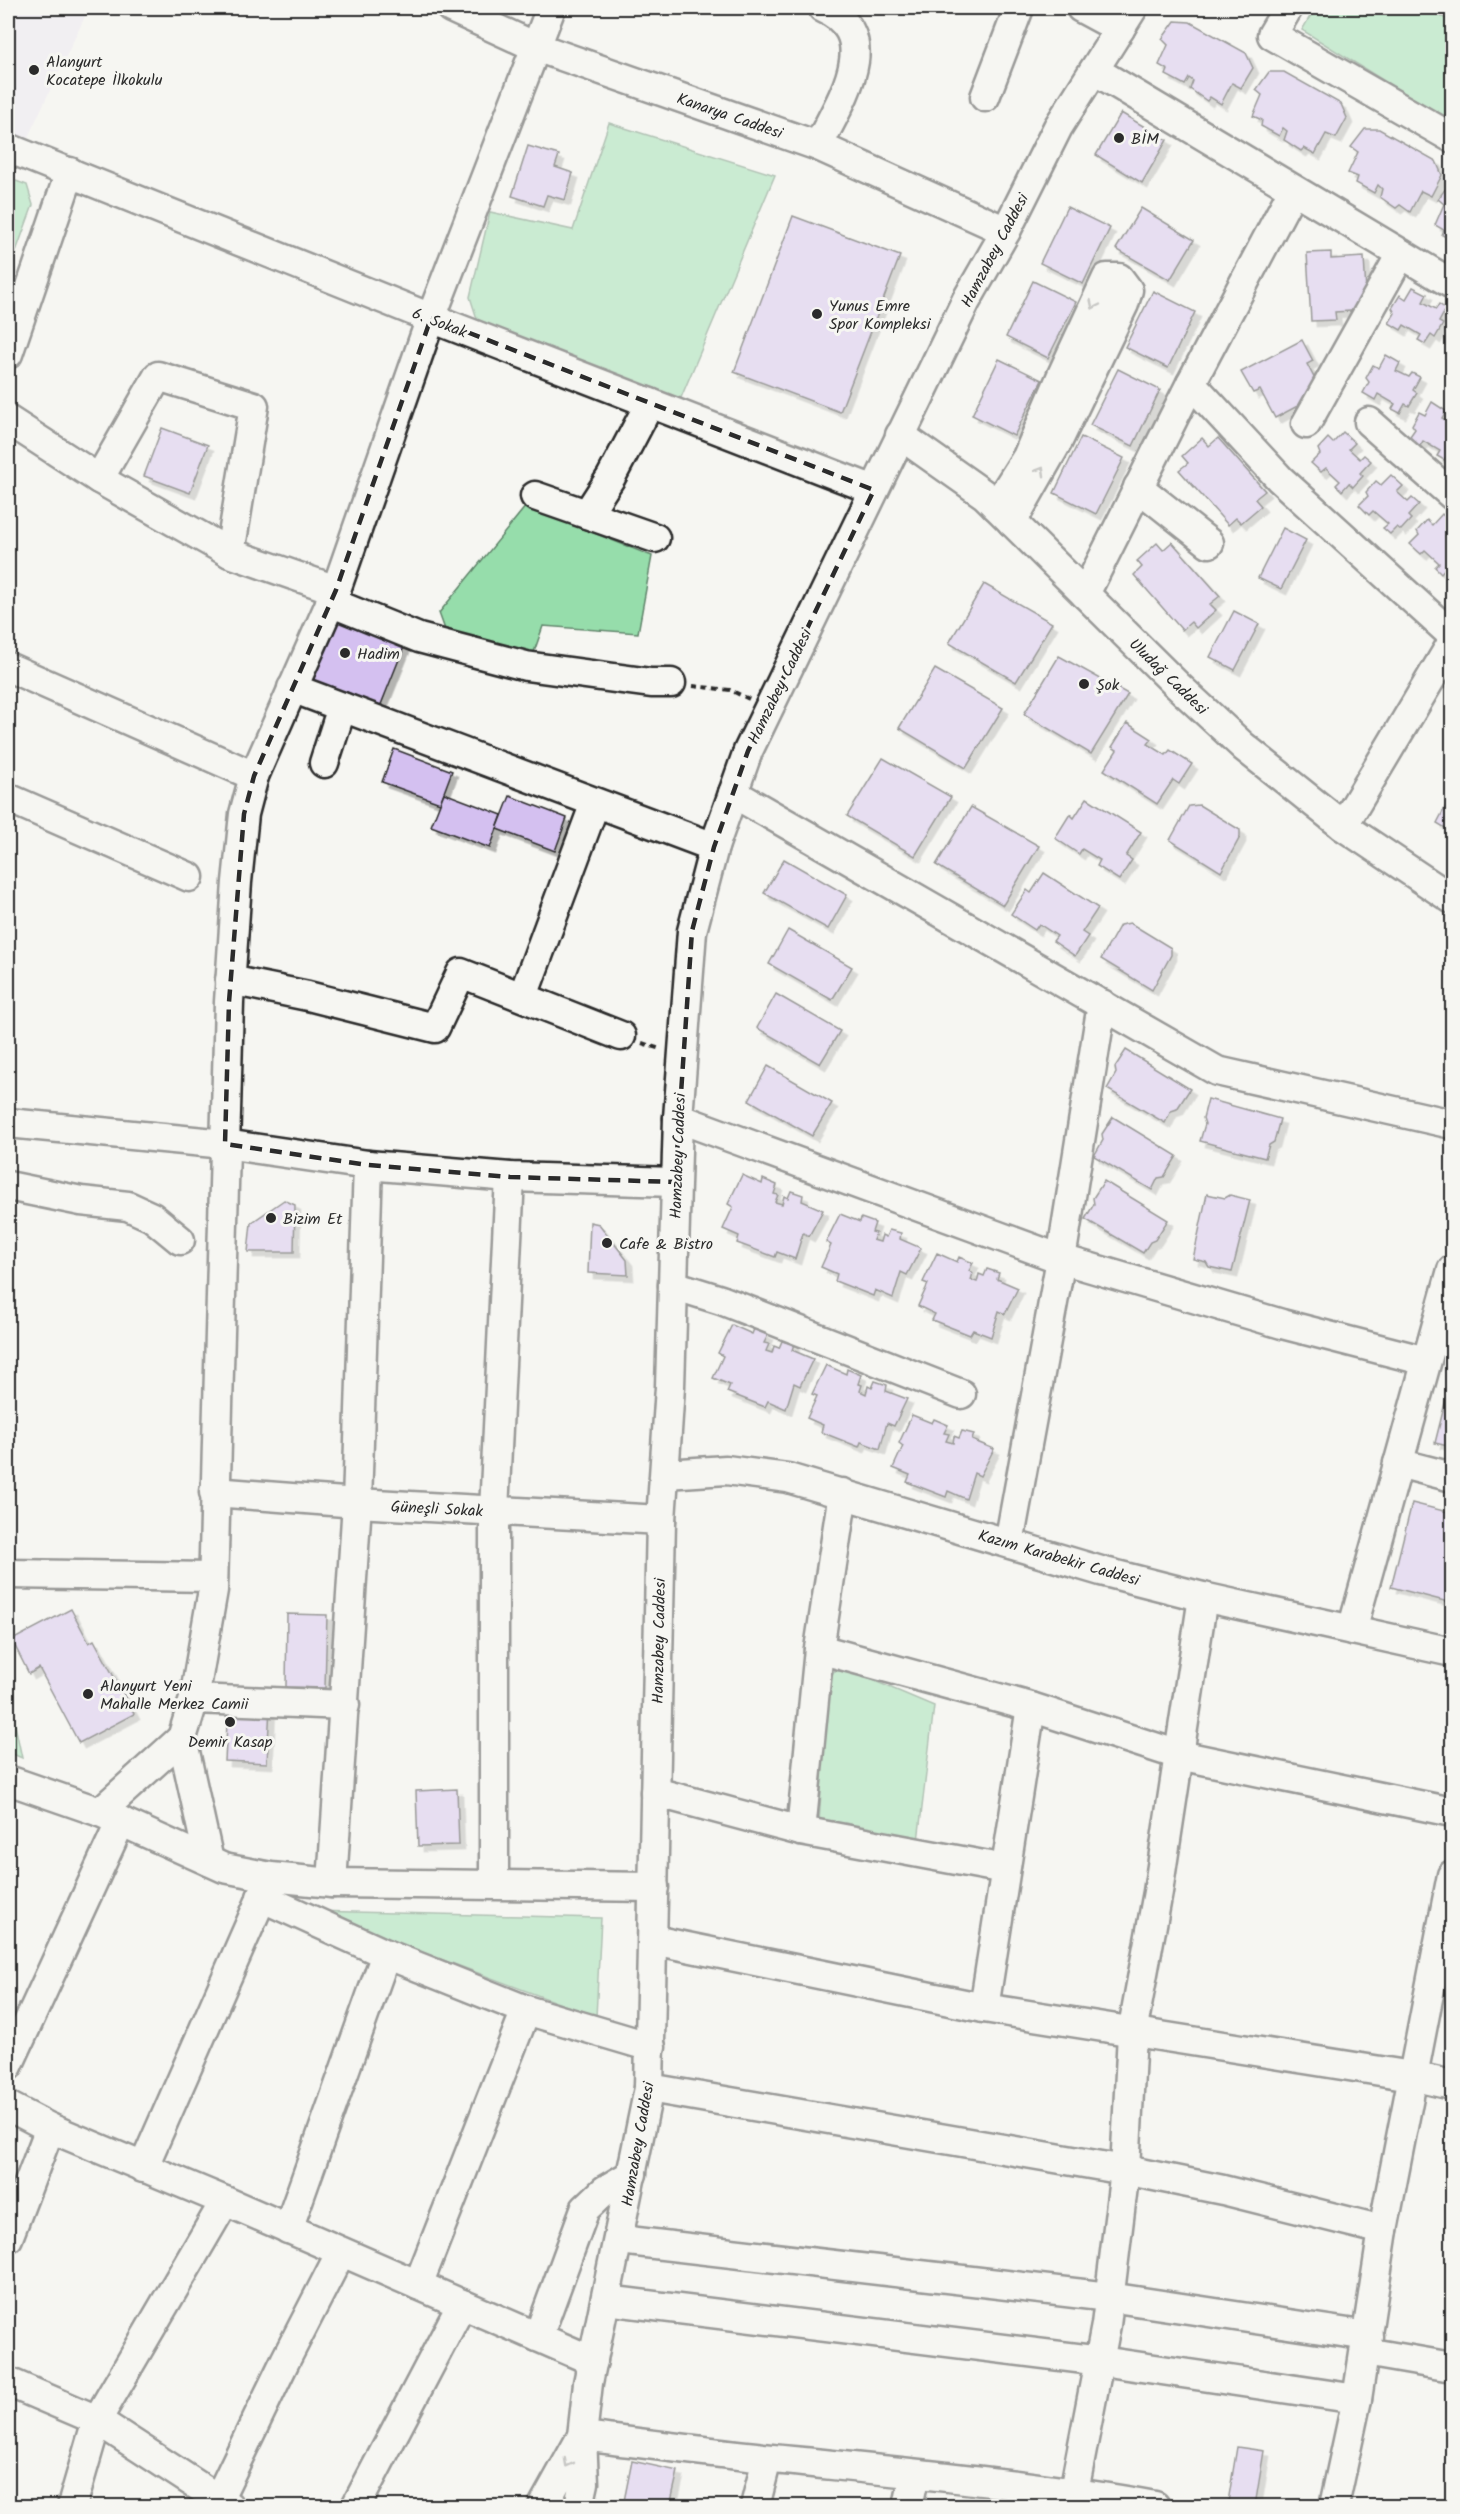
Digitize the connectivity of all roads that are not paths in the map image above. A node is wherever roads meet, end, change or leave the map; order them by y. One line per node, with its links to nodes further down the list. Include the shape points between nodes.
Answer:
1 (451, 8): 8 (street, Kanarya Caddesi)
2 (551, 8): 8 (street)
3 (823, 8): 12 (street, via 837,14 852,32 856,50 851,79)
4 (1019, 8): 10 (street)
5 (1081, 8): 7 (street)
6 (1288, 8): 11 (street, via 1272,35)
7 (1126, 18): 9 (street, Hamzabey Caddesi)
8 (536, 47): 12 (street, Kanarya Caddesi); 19 (street)
9 (1094, 70): 15 (street); 16 (street, Hamzabey Caddesi, via 1058,127)
10 (985, 97)
11 (1452, 138)
12 (818, 146): 16 (street, Kanarya Caddesi)
13 (8, 148): 14 (street, 6. Sokak)
14 (70, 172): 19 (street, 6. Sokak); 20 (street)
15 (1293, 190): 17 (street); 21 (street)
16 (1006, 231): 26 (street, Hamzabey Caddesi, via 966,301)
17 (1401, 254): 18 (street); 25 (street)
18 (1452, 284)
19 (431, 318): 22 (street, 6. Sokak); 38 (street)
20 (8, 354)
21 (1191, 383): 28 (street); 39 (street, via 1281,479)
22 (650, 403): 29 (street, 6. Sokak); 32 (street)
23 (8, 420): 27 (street)
24 (1369, 422): 30 (street)
25 (1305, 424)
26 (900, 435): 29 (street, Hamzabey Caddesi); 33 (street, Uludağ Caddesi, via 986,495)
27 (99, 479): 36 (street); 36 (street, via 158,376 254,406)
28 (1138, 486): 35 (street); 37 (street)
29 (874, 490): 47 (street, Hamzabey Caddesi, via 748,751)
30 (1452, 495)
31 (535, 496): 32 (street)
32 (587, 514): 34 (street)
33 (1004, 514): 33 (street, one-way to 33, via 1058,441 1124,304 1128,290 1119,278 1107,278); 37 (street, Uludağ Caddesi)
34 (655, 538)
35 (1209, 543)
36 (230, 553): 38 (street)
37 (1085, 594): 50 (street, Uludağ Caddesi, via 1244,747)
38 (333, 596): 42 (street, via 418,638 526,666); 43 (street)
39 (1452, 635)
40 (1452, 643): 50 (street)
41 (8, 667): 46 (street)
42 (671, 683)
43 (292, 688): 44 (street); 46 (street)
44 (342, 707): 45 (street); 49 (street)
45 (324, 763)
46 (254, 776): 54 (street, via 243,826)
47 (733, 793): 51 (street, Hamzabey Caddesi); 56 (street)
48 (8, 798): 52 (street)
49 (595, 804): 51 (street); 55 (street)
50 (1343, 826): 53 (street, Uludağ Caddesi)
51 (714, 847): 58 (street, Hamzabey Caddesi, via 692,931)
52 (189, 877)
53 (1452, 899)
54 (230, 980): 55 (street, via 435,1028 461,973); 61 (street)
55 (523, 996): 57 (street)
56 (1102, 1004): 60 (street, via 1217,1071); 67 (street)
57 (621, 1036)
58 (678, 1118): 64 (street, Hamzabey Caddesi); 67 (street)
59 (8, 1123): 61 (street)
60 (1452, 1124)
61 (225, 1144): 62 (street); 75 (street)
62 (368, 1165): 63 (street); 77 (street)
63 (510, 1177): 64 (street); 78 (street)
64 (675, 1182): 69 (street, Hamzabey Caddesi)
65 (8, 1186): 66 (street, via 128,1206 152,1216)
66 (180, 1240)
67 (1061, 1259): 70 (street, via 1282,1324); 80 (street)
68 (1452, 1270): 70 (street)
69 (672, 1286): 71 (street, via 721,1300); 73 (street, Hamzabey Caddesi)
70 (1426, 1361): 72 (street)
71 (961, 1394)
72 (1398, 1463): 74 (street); 84 (street)
73 (666, 1474): 76 (street, Kazım Karabekir Caddesi, via 726,1470 788,1478); 79 (street, Hamzabey Caddesi)
74 (1452, 1477)
75 (214, 1492): 77 (street, Güneşli Sokak); 82 (street)
76 (843, 1493): 80 (street, Kazım Karabekir Caddesi); 85 (street)
77 (357, 1503): 78 (street, Güneşli Sokak); 88 (street)
78 (494, 1511): 79 (street, Güneşli Sokak); 101 (street)
79 (661, 1520): 93 (street, Hamzabey Caddesi)
80 (1009, 1543): 83 (street, Kazım Karabekir Caddesi)
81 (8, 1574): 82 (street)
82 (213, 1577): 87 (street)
83 (1203, 1597): 84 (street, Kazım Karabekir Caddesi); 91 (street)
84 (1352, 1630): 86 (street, Kazım Karabekir Caddesi)
85 (819, 1649): 89 (street); 96 (street)
86 (1452, 1652)
87 (194, 1698): 88 (street); 90 (street)
88 (345, 1705): 100 (street)
89 (1031, 1707): 91 (street); 98 (street)
90 (182, 1738): 95 (street); 97 (street)
91 (1179, 1755): 94 (street); 109 (street)
92 (8, 1780): 95 (street)
93 (655, 1792): 96 (street); 103 (street, Hamzabey Caddesi)
94 (1452, 1812)
95 (110, 1816): 97 (street); 111 (street)
96 (801, 1831): 98 (street)
97 (209, 1862): 102 (street)
98 (1005, 1869): 107 (street)
99 (1452, 1875): 105 (street)
100 (332, 1883): 101 (street); 102 (street)
101 (494, 1884): 103 (street)
102 (266, 1887): 106 (street); 117 (street)
103 (654, 1887): 104 (street, Hamzabey Caddesi)
104 (653, 1940): 107 (street); 110 (street, Hamzabey Caddesi)
105 (1445, 1949): 112 (street)
106 (386, 1954): 108 (street); 121 (street)
107 (984, 2008): 109 (street)
108 (525, 2010): 110 (street); 126 (street)
109 (1132, 2033): 112 (street); 118 (street)
110 (651, 2047): 114 (street, Hamzabey Caddesi)
111 (8, 2066)
112 (1412, 2076): 113 (street); 122 (street)
113 (1452, 2085)
114 (649, 2088): 118 (street); 119 (street, Hamzabey Caddesi)
115 (8, 2106): 116 (street)
116 (50, 2128): 117 (street); 123 (street)
117 (143, 2168): 120 (street)
118 (1125, 2169): 122 (street); 127 (street)
119 (632, 2174): 124 (street, Hamzabey Caddesi); 130 (street, via 605,2190 585,2209)
120 (225, 2201): 121 (street); 137 (street)
121 (288, 2229): 125 (street)
122 (1383, 2230): 131 (street)
123 (8, 2238)
124 (620, 2240): 127 (street); 128 (street, Hamzabey Caddesi)
125 (341, 2252): 126 (street); 142 (street, via 285,2361)
126 (418, 2285): 129 (street)
127 (1109, 2297): 131 (street); 133 (street)
128 (606, 2300): 132 (street, Hamzabey Caddesi); 133 (street)
129 (462, 2304): 130 (street); 144 (street)
130 (538, 2337): 132 (street)
131 (1367, 2344): 134 (street); 136 (street)
132 (593, 2361): 138 (street, Hamzabey Caddesi)
133 (1101, 2361): 136 (street); 141 (street)
134 (1452, 2367)
135 (8, 2382): 137 (street)
136 (1357, 2399): 150 (street)
137 (97, 2420): 142 (street); 143 (street)
138 (582, 2436): 139 (street); 145 (street, one-way to 145); 146 (street, via 584,2483)
139 (766, 2459): 140 (street); 147 (street)
140 (915, 2474): 141 (street); 148 (street)
141 (1074, 2491): 149 (street)
142 (221, 2504)
143 (72, 2506)
144 (356, 2506)
145 (543, 2506)
146 (579, 2506)
147 (755, 2506)
148 (908, 2506)
149 (1155, 2506)
150 (1334, 2506)

